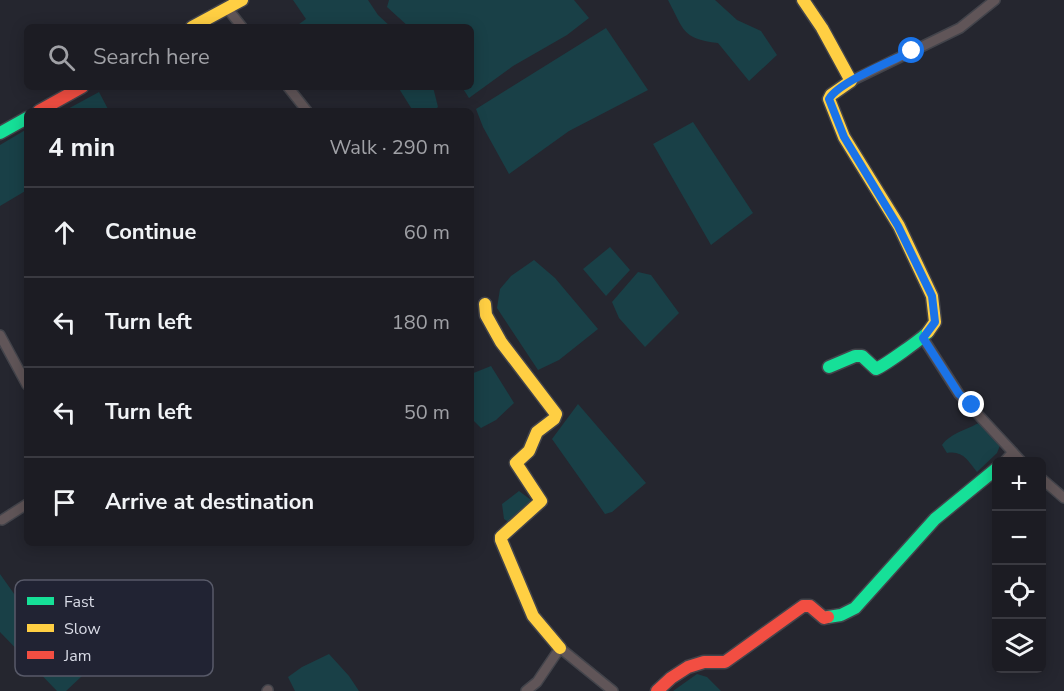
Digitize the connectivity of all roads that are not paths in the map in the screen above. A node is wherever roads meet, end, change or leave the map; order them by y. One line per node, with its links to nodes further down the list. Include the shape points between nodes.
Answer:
1 (242, 0): 4 (street)
2 (802, 0): 7 (street)
3 (995, 0): 7 (street, via 960,28)
4 (228, 8): 5 (street); 6 (street)
5 (198, 24)
6 (240, 24)
7 (851, 81): 16 (street, via 829,99 844,137 898,226 932,296 935,322)
8 (77, 90): 10 (street)
9 (290, 90): 11 (street)
10 (44, 108)
11 (305, 108)
12 (24, 120): 13 (street)
13 (0, 134)
14 (485, 304): 27 (street, via 495,334 554,409 554,419 537,432 529,451 516,463 541,501 501,540 533,616)
15 (0, 335): 18 (street)
16 (923, 338): 17 (street, via 876,369 862,356); 19 (street, via 959,394)
17 (829, 367)
18 (24, 379)
19 (1013, 452): 20 (street); 21 (street)
20 (1008, 457)
21 (1018, 457)
22 (992, 472): 30 (street, via 935,519 855,608 824,618 810,606 803,606 725,662 690,666)
23 (1046, 484): 24 (street)
24 (1064, 498)
25 (24, 506): 26 (street)
26 (2, 520)
27 (560, 648): 28 (street, via 537,682); 29 (street)
28 (526, 691)
29 (613, 691)
30 (657, 691)

